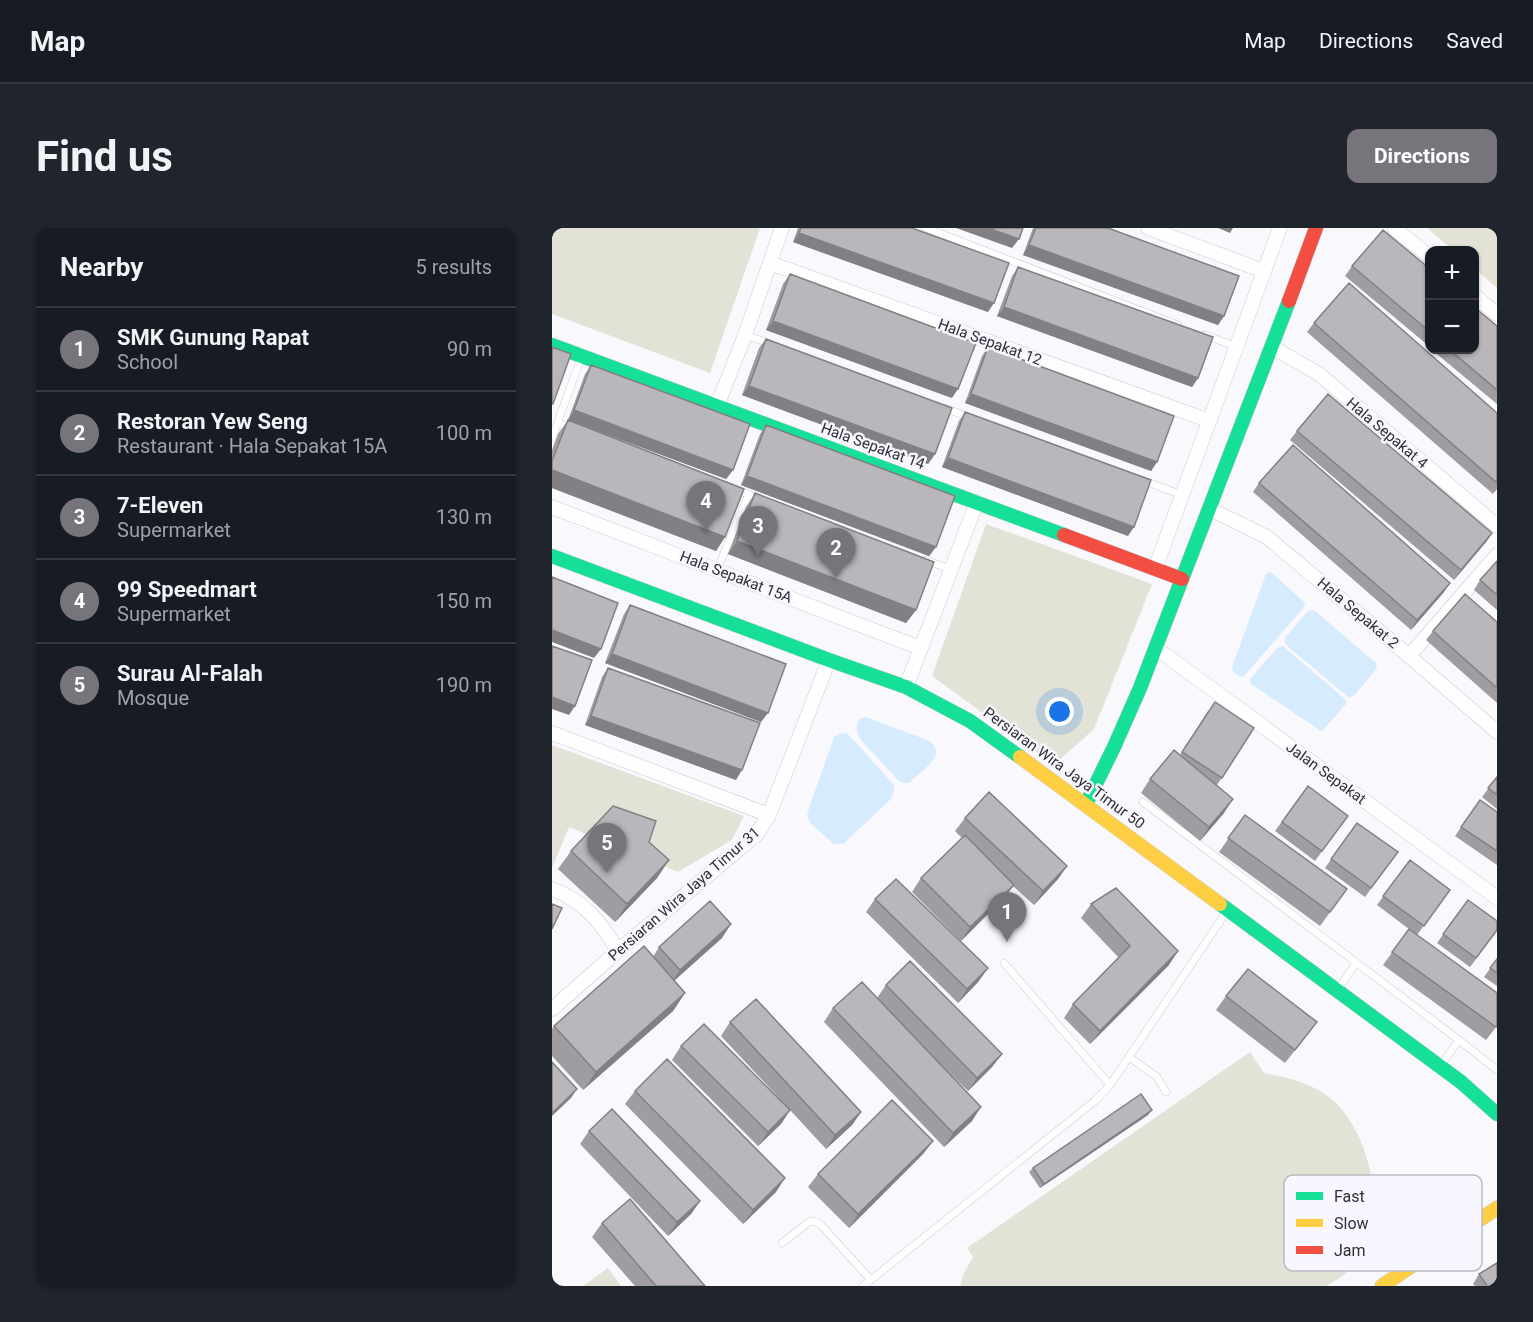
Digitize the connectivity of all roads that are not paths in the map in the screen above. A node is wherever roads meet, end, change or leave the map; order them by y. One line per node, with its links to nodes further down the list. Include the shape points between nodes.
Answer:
1 (782, 228): 8 (street)
2 (926, 228): 12 (lane)
3 (1148, 228): 9 (street)
4 (1280, 228): 9 (street)
5 (1316, 228): 18 (street)
6 (1394, 228): 7 (street)
7 (1425, 253)
8 (770, 263): 14 (street); 23 (street, Hala Sepakat 12)
9 (1264, 271): 17 (street)
10 (1479, 299): 11 (street)
11 (1497, 314)
12 (1181, 326)
13 (1192, 330): 17 (lane)
14 (745, 335): 16 (lane); 21 (street)
15 (552, 345): 19 (street, Hala Sepakat 14)
16 (778, 347)
17 (1237, 347): 23 (street)
18 (1272, 347): 33 (street); 34 (street, Hala Sepakat 4, via 1319,375)
19 (582, 356): 21 (street, Hala Sepakat 14); 24 (lane)
20 (935, 405): 22 (lane)
21 (717, 406): 31 (street, Hala Sepakat 14)
22 (980, 421)
23 (1210, 421): 29 (street)
24 (554, 430): 25 (lane)
25 (580, 432)
26 (1137, 478): 29 (lane)
27 (726, 486): 28 (lane)
28 (749, 494): 30 (lane); 39 (lane)
29 (1182, 495): 38 (street)
30 (770, 502)
31 (977, 502): 38 (street, Hala Sepakat 14); 40 (street)
32 (552, 507): 39 (street, Hala Sepakat 15A)
33 (1210, 509): 41 (street); 44 (street, Hala Sepakat 2, via 1267,537)
34 (1497, 526)
35 (1497, 555): 44 (street)
36 (552, 556): 45 (street, Persiaran Wira Jaya Timur 50)
37 (920, 558): 40 (lane)
38 (1155, 569): 41 (street, Hala Sepakat 14)
39 (717, 570): 42 (street, Hala Sepakat 15A)
40 (952, 570): 42 (street)
41 (1182, 579): 43 (street)
42 (920, 648): 46 (street)
43 (1156, 648): 50 (street); 53 (street, Jalan Sepakat)
44 (1409, 656): 47 (street, Hala Sepakat 2)
45 (829, 660): 46 (street, Persiaran Wira Jaya Timur 50); 51 (street, Persiaran Wira Jaya Timur 31)
46 (906, 687): 50 (street, Persiaran Wira Jaya Timur 50, via 970,721)
47 (1497, 732)
48 (552, 733): 51 (street)
49 (1143, 802): 57 (lane)
50 (1086, 804): 54 (street, Persiaran Wira Jaya Timur 50)
51 (769, 814): 55 (street, Persiaran Wira Jaya Timur 31, via 757,834)
52 (552, 888): 55 (street, via 593,915)
53 (1497, 898)
54 (1228, 909): 58 (street, Persiaran Wira Jaya Timur 50); 61 (lane)
55 (618, 951): 59 (street, Persiaran Wira Jaya Timur 31)
56 (1004, 963): 64 (lane)
57 (1356, 963): 58 (lane); 60 (lane)
58 (1338, 990): 62 (street, Persiaran Wira Jaya Timur 50)
59 (552, 1009)
60 (1459, 1040): 62 (lane); 63 (lane)
61 (1129, 1057): 64 (lane); 65 (lane, via 1157,1077)
62 (1440, 1066): 66 (street, Persiaran Wira Jaya Timur 50)
63 (1497, 1070)
64 (1110, 1085): 71 (lane)
65 (1166, 1092)
66 (1497, 1114)
67 (1497, 1208): 68 (street)
68 (1482, 1218)
69 (782, 1243): 71 (lane, via 814,1221)
70 (1404, 1271): 73 (street)
71 (871, 1280): 72 (lane)
72 (863, 1286)
73 (1382, 1286)

